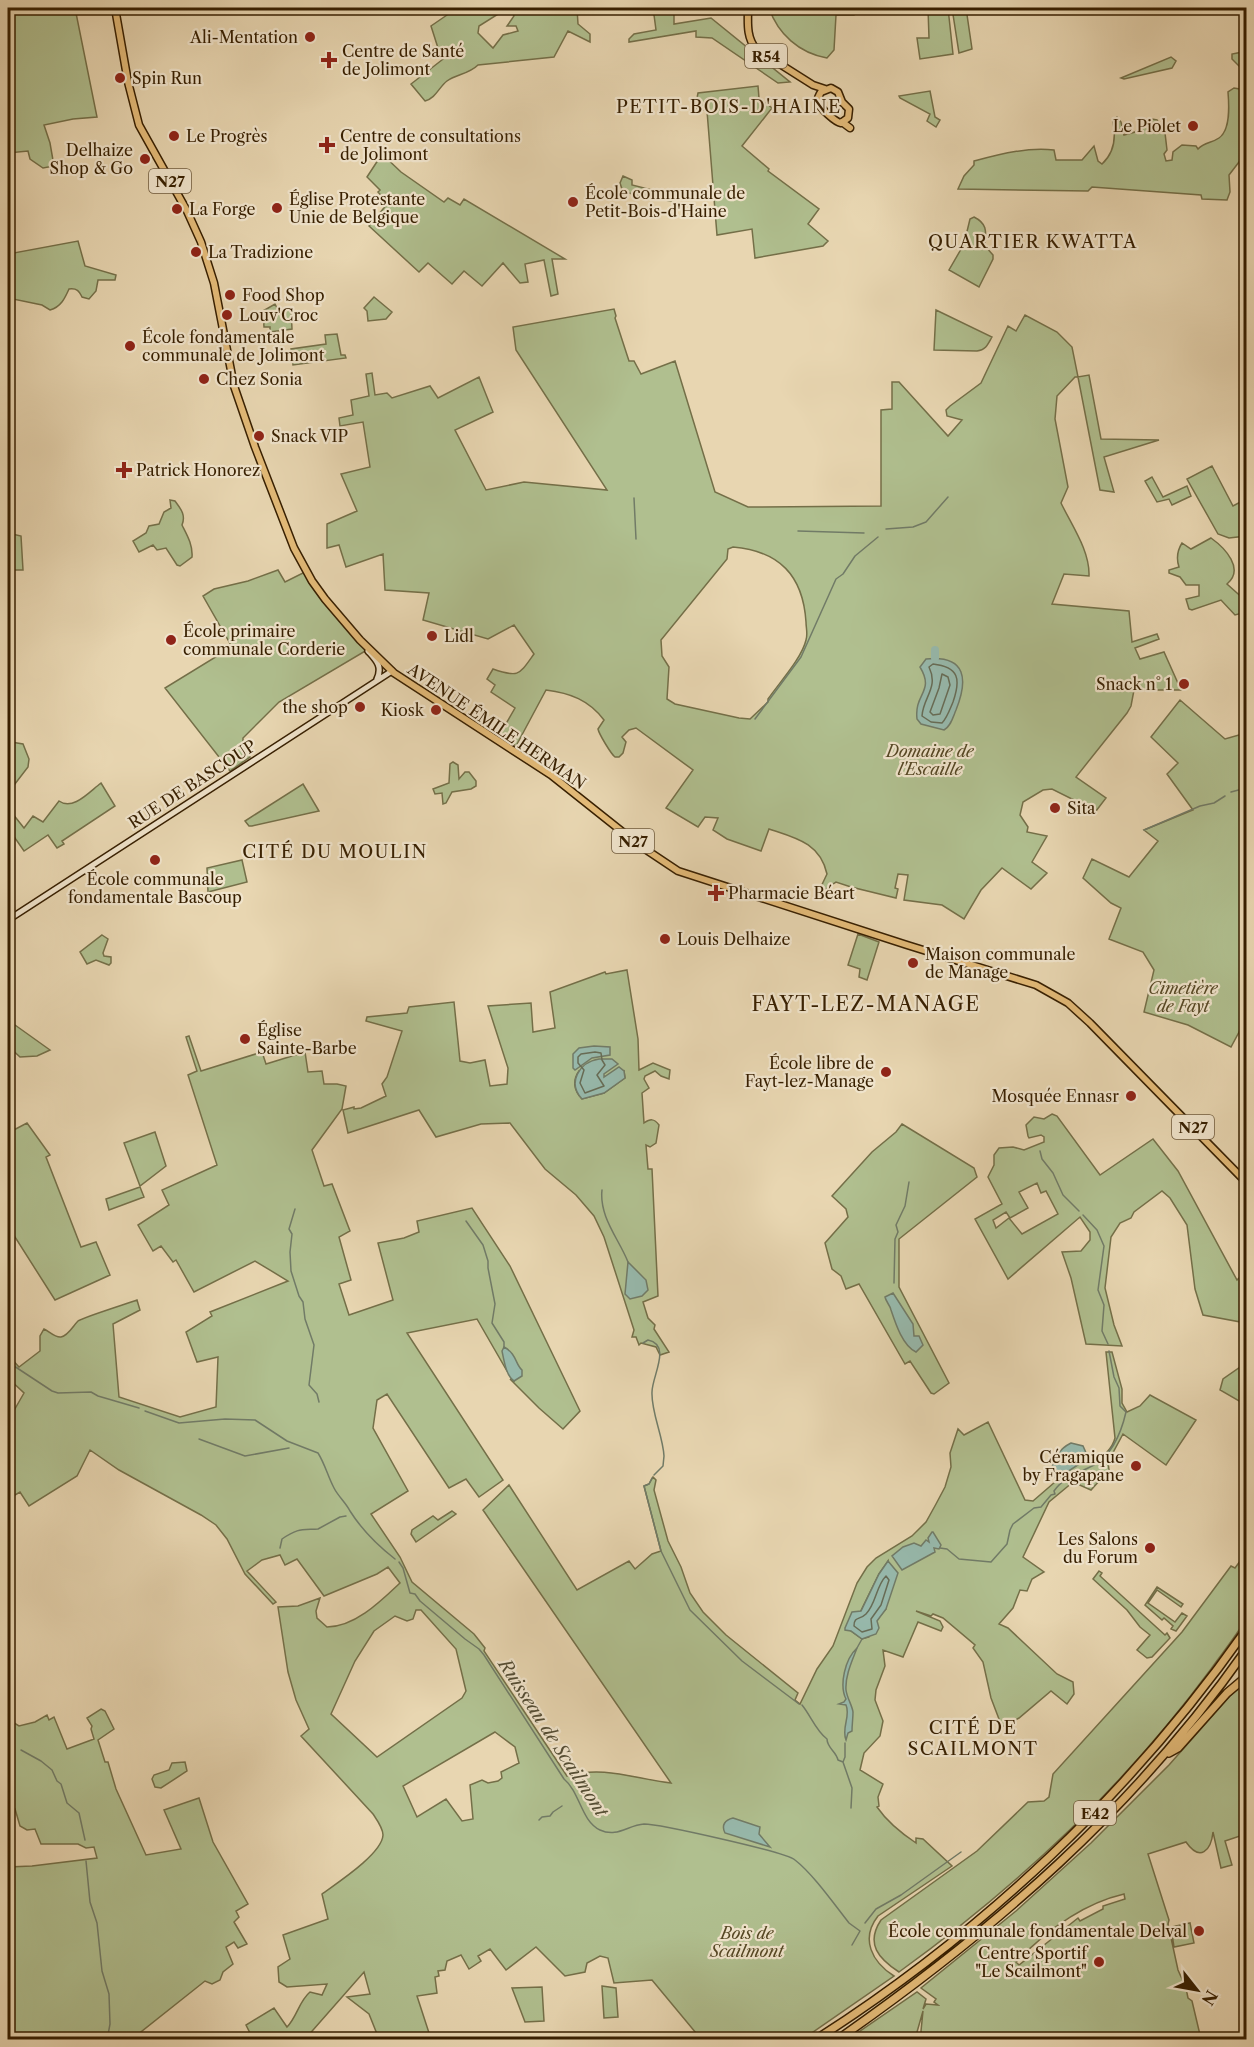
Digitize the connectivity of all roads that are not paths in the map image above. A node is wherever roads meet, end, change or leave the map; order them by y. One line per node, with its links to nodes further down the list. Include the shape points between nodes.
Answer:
1 (115, 8): 8 (main road, AVENUE ÉMILE HERMAN / N27, via 139,125 201,242 212,276 231,373 255,447 294,548 318,590)
2 (748, 8): 3 (main road, R54, via 748,33 753,45)
3 (813, 85): 4 (main road, R54); 5 (main road, R54)
4 (825, 89): 5 (main road); 6 (main road, R54, via 836,89 849,109 848,118)
5 (819, 95): 6 (main road, R54, via 819,104 835,122)
6 (842, 122): 7 (main road, R54)
7 (850, 128)
8 (348, 627): 9 (main road, AVENUE ÉMILE HERMAN / N27); 10 (main road, via 379,665)
9 (392, 671): 10 (main road, RUE DE BASCOUP); 12 (main road, AVENUE ÉMILE HERMAN / N27, via 551,775 671,867 1036,985 1068,1003)
10 (374, 682): 11 (main road, RUE DE BASCOUP)
11 (8, 920)
12 (1246, 1182)
13 (1246, 1629): 17 (highway, E42, via 1176,1723 1104,1804 974,1924)
14 (1246, 1650): 16 (highway, E42)
15 (1246, 1677): 16 (highway, via 1178,1748)
16 (1162, 1758): 18 (highway, E42, via 1044,1878 925,1977)
17 (815, 2040)
18 (837, 2040)

